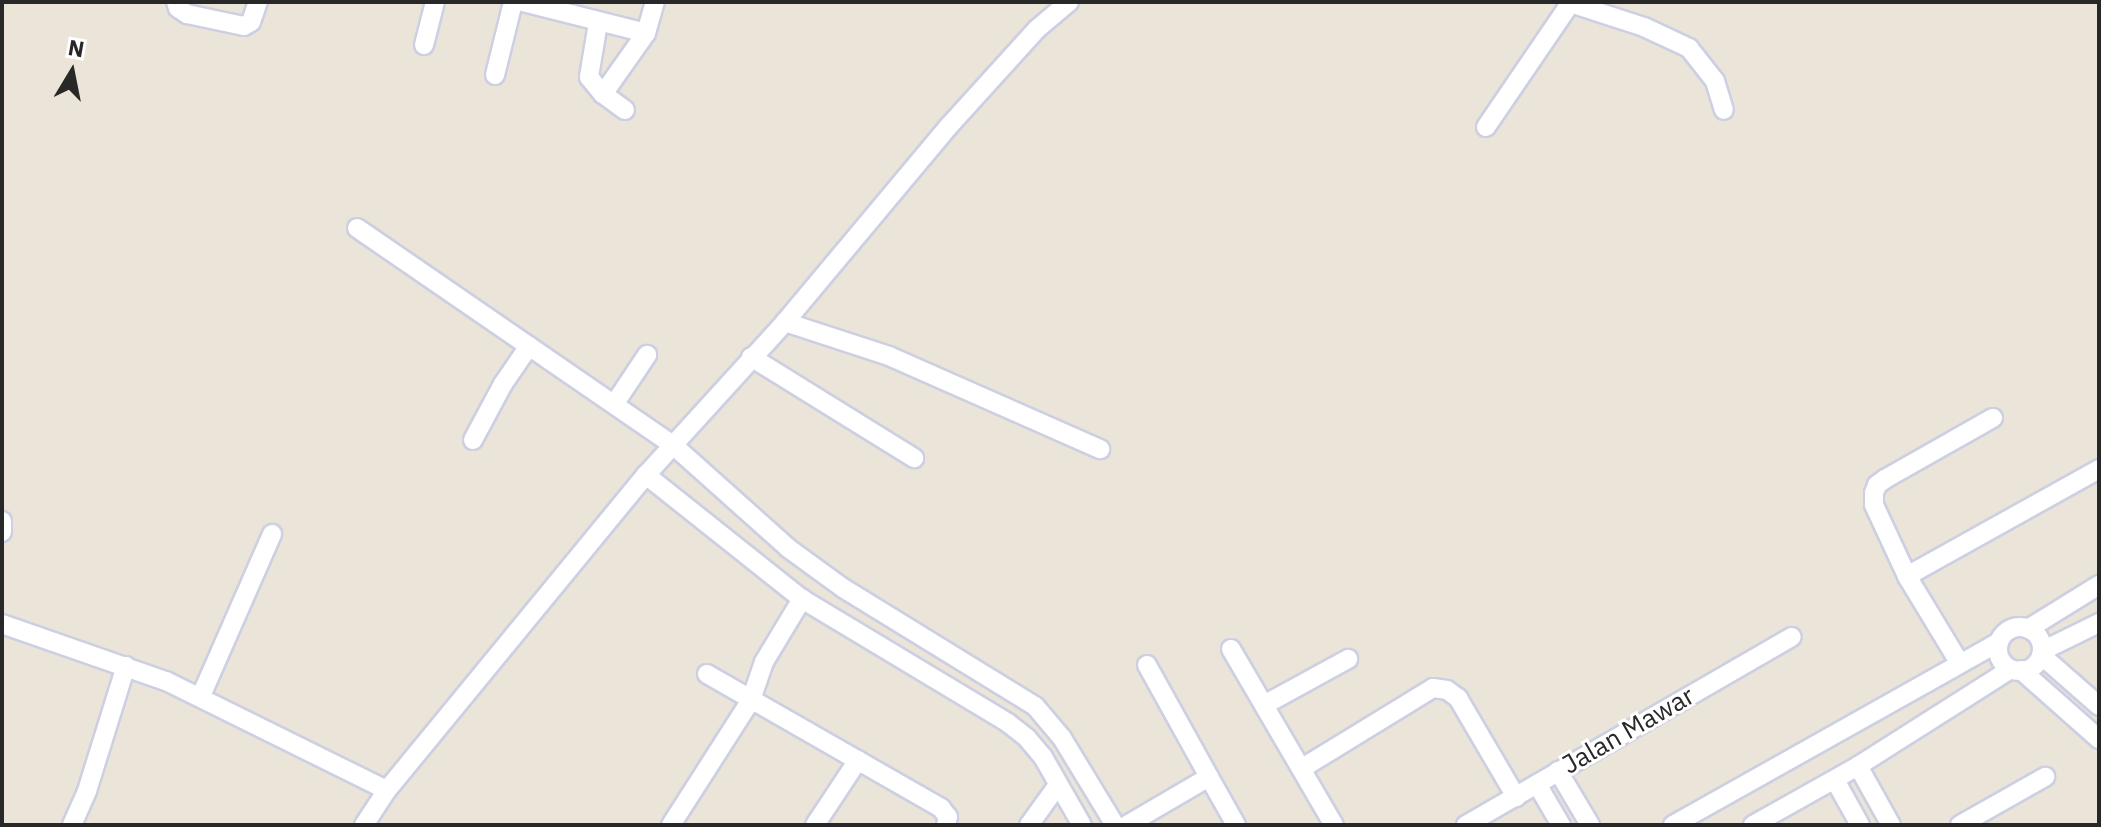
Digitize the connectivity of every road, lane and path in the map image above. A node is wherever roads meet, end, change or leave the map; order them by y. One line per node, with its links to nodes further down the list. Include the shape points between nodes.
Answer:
1 (176, 2): 2 (street, via 187,14 244,26 251,22)
2 (258, 2)
3 (435, 2): 11 (street)
4 (513, 2): 12 (street)
5 (523, 2): 9 (street)
6 (655, 2): 10 (street)
7 (1069, 2): 18 (street, via 1037,29 949,126)
8 (1569, 3): 15 (street, via 1689,48 1715,81); 16 (street)
9 (598, 23): 10 (street); 13 (street, via 589,77)
10 (646, 33): 13 (street)
11 (424, 45)
12 (495, 75)
13 (603, 94): 14 (street)
14 (625, 110)
15 (1724, 110)
16 (1486, 127)
17 (357, 228): 19 (street)
18 (785, 322): 21 (street); 26 (street, via 889,356)
19 (529, 346): 22 (street); 24 (street)
20 (647, 355): 22 (street)
21 (751, 357): 25 (street); 27 (street)
22 (615, 403): 25 (street)
23 (1993, 418): 37 (street, via 1877,485 1874,505)
24 (473, 440)
25 (673, 445): 29 (street); 30 (street)
26 (1100, 449)
27 (914, 458)
28 (2099, 469): 37 (street)
29 (646, 475): 32 (street); 69 (street)
30 (740, 507): 32 (street); 35 (street)
31 (2, 521): 33 (street)
32 (716, 531): 36 (street)
33 (2, 532)
34 (272, 534): 54 (street)
35 (788, 548): 36 (street); 52 (street)
36 (767, 573): 39 (street)
37 (1907, 576): 48 (street)
38 (2099, 585): 42 (street)
39 (802, 599): 55 (street); 56 (street, via 764,662)
40 (2099, 623): 46 (street)
41 (2, 624): 50 (street)
42 (2028, 629): 44 (street, via 2011,629); 46 (street, via 2041,642)
43 (1792, 637): 63 (street, Jalan Mawar)
44 (1999, 642): 48 (street); 51 (street, via 2000,658)
45 (1231, 649): 57 (street)
46 (2041, 653): 51 (street, via 2033,666); 58 (street)
47 (1348, 659): 57 (street)
48 (1959, 662): 85 (street)
49 (1147, 665): 64 (street)
50 (126, 666): 54 (street); 71 (street)
51 (2016, 670): 59 (street); 61 (street)
52 (977, 672): 55 (street); 78 (street, via 1035,706 1050,721)
53 (707, 674): 56 (street)
54 (201, 696): 69 (street)
55 (961, 698): 68 (street, via 1027,738)
56 (751, 700): 60 (street); 73 (street)
57 (1264, 705): 62 (street)
58 (2099, 706)
59 (2099, 739)
60 (858, 760): 74 (street); 75 (street, via 941,808 948,817)
61 (1858, 766): 66 (street); 88 (street)
62 (1304, 767): 70 (street, via 1433,688 1458,698); 81 (street)
63 (1558, 771): 67 (street, Jalan Mawar); 84 (street)
64 (1209, 777): 79 (street); 80 (street)
65 (2045, 777): 89 (street)
66 (1835, 780): 86 (street); 87 (street)
67 (1537, 784): 70 (street, Jalan Mawar); 83 (street)
68 (1058, 785): 76 (street); 77 (street)
69 (387, 790): 72 (street)
70 (1516, 797): 82 (street, Jalan Mawar)
71 (72, 825)
72 (364, 825)
73 (671, 825)
74 (815, 825)
75 (946, 825)
76 (1029, 825)
77 (1082, 825)
78 (1115, 825)
79 (1127, 825)
80 (1236, 825)
81 (1334, 825)
82 (1466, 825)
83 (1561, 825)
84 (1590, 825)
85 (1673, 825)
86 (1753, 825)
87 (1860, 825)
88 (1891, 825)
89 (1960, 825)

